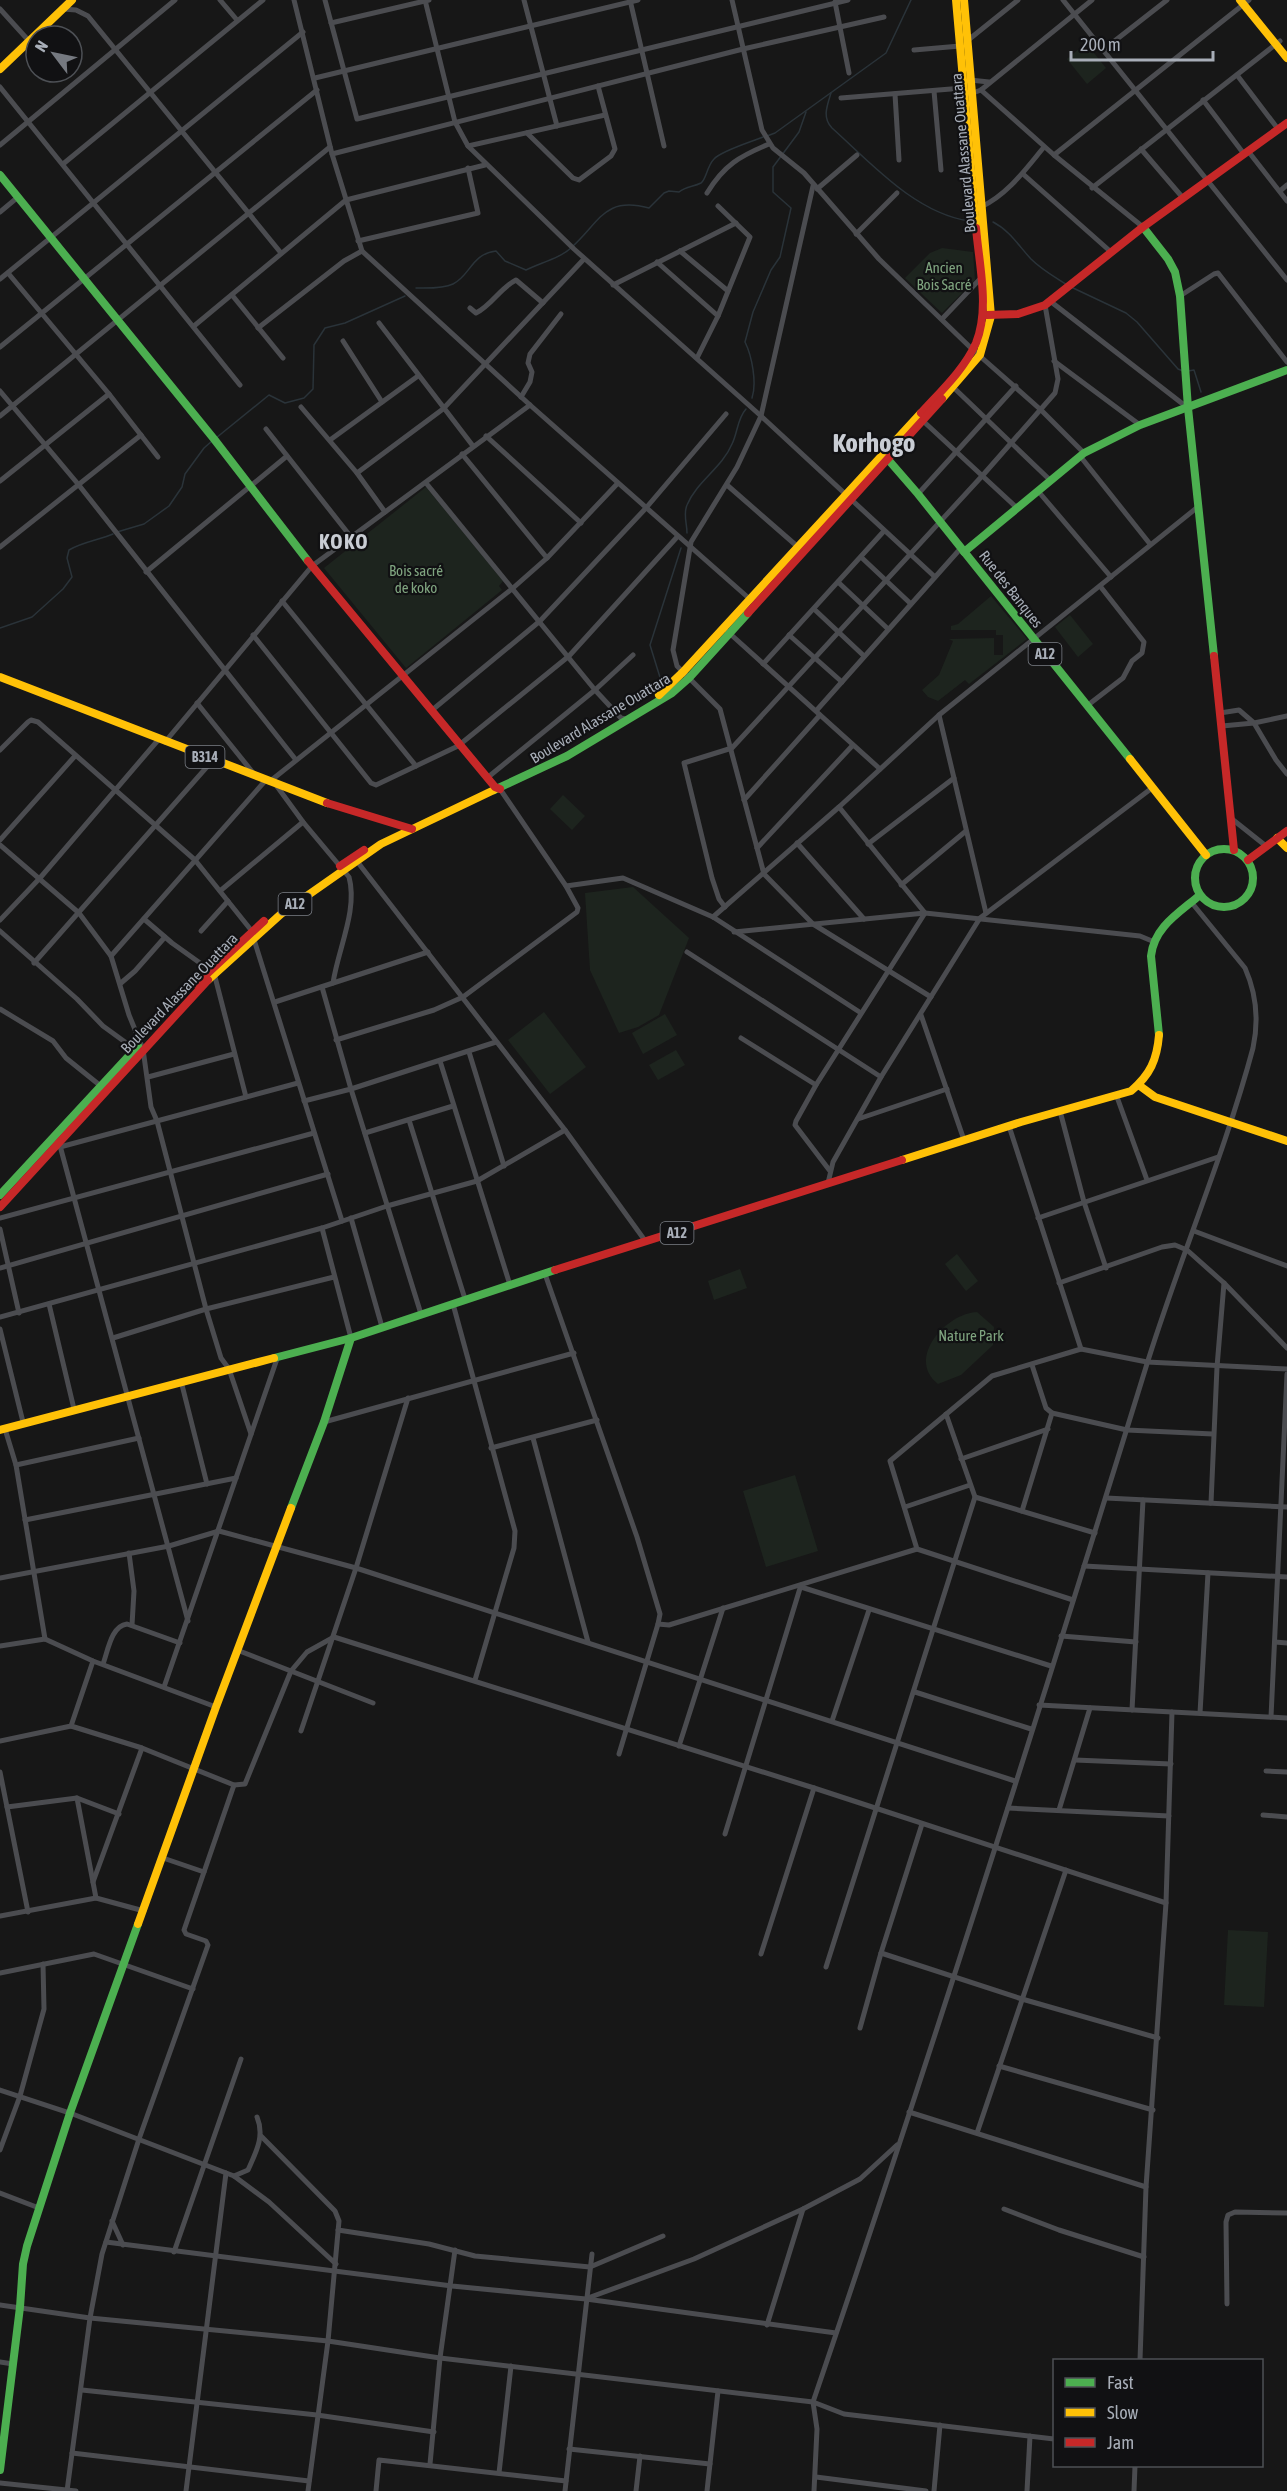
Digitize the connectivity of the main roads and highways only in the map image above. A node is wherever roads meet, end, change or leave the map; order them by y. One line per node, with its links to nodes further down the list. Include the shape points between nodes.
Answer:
1 (72, 0): 9 (main road)
2 (956, 0): 6 (main road, Boulevard Alassane Ouattara / A12)
3 (964, 0): 6 (main road, Boulevard Alassane Ouattara / A12)
4 (1245, 1): 5 (main road)
5 (1278, 42): 7 (main road); 8 (main road)
6 (962, 43): 10 (main road, Boulevard Alassane Ouattara / A12)
7 (1287, 50)
8 (1287, 58)
9 (0, 69)
10 (965, 86): 13 (main road, Boulevard Alassane Ouattara / A12); 13 (main road, Boulevard Alassane Ouattara / A12, via 977,92)
11 (1287, 123): 14 (main road)
12 (0, 175): 25 (main road, via 312,566 458,746)
13 (977, 208): 15 (main road, Boulevard Alassane Ouattara / A12)
14 (1143, 227): 15 (main road, via 1048,303 1018,314); 17 (main road, via 1168,259 1180,296)
15 (987, 315): 18 (main road, Boulevard Alassane Ouattara / A12, via 987,336 976,352 949,389)
16 (1287, 370): 17 (main road)
17 (1188, 408): 20 (main road, via 1140,425 1082,454); 29 (main road)
18 (886, 457): 19 (main road, Boulevard Alassane Ouattara / A12); 20 (main road, Rue des Banques / A12)
19 (800, 550): 21 (main road, Boulevard Alassane Ouattara / A12, via 750,599); 21 (main road, Boulevard Alassane Ouattara / A12, via 757,605)
20 (963, 550): 30 (main road, Rue des Banques / A12)
21 (727, 631): 22 (main road, Boulevard Alassane Ouattara / A12)
22 (686, 675): 24 (main road, Boulevard Alassane Ouattara / A12); 24 (main road, Boulevard Alassane Ouattara / A12, via 672,693)
23 (0, 677): 26 (main road, B314, via 267,782)
24 (663, 695): 25 (main road, Boulevard Alassane Ouattara / A12)
25 (497, 788): 26 (main road, Boulevard Alassane Ouattara / A12)
26 (408, 827): 35 (main road, Boulevard Alassane Ouattara / A12, via 341,868 253,933 211,972)
27 (1287, 831): 28 (main road)
28 (1283, 842): 31 (main road, via 1266,846)
29 (1234, 850): 30 (main road, via 1220,849); 31 (main road)
30 (1206, 855): 32 (main road, via 1196,873)
31 (1248, 860): 32 (main road, via 1254,880 1244,900 1221,907)
32 (1200, 895): 33 (main road, via 1152,941 1150,956 1160,1048 1151,1074)
33 (1140, 1086): 34 (main road, via 1155,1097); 38 (main road, A12, via 1117,1097 964,1140)
34 (1287, 1141)
35 (57, 1142): 36 (main road, Boulevard Alassane Ouattara / A12); 37 (main road, Boulevard Alassane Ouattara / A12)
36 (0, 1195)
37 (0, 1207)
38 (351, 1338): 39 (main road, A12); 40 (main road, via 39,2208 22,2264)
39 (2, 1429)
40 (0, 2469)

